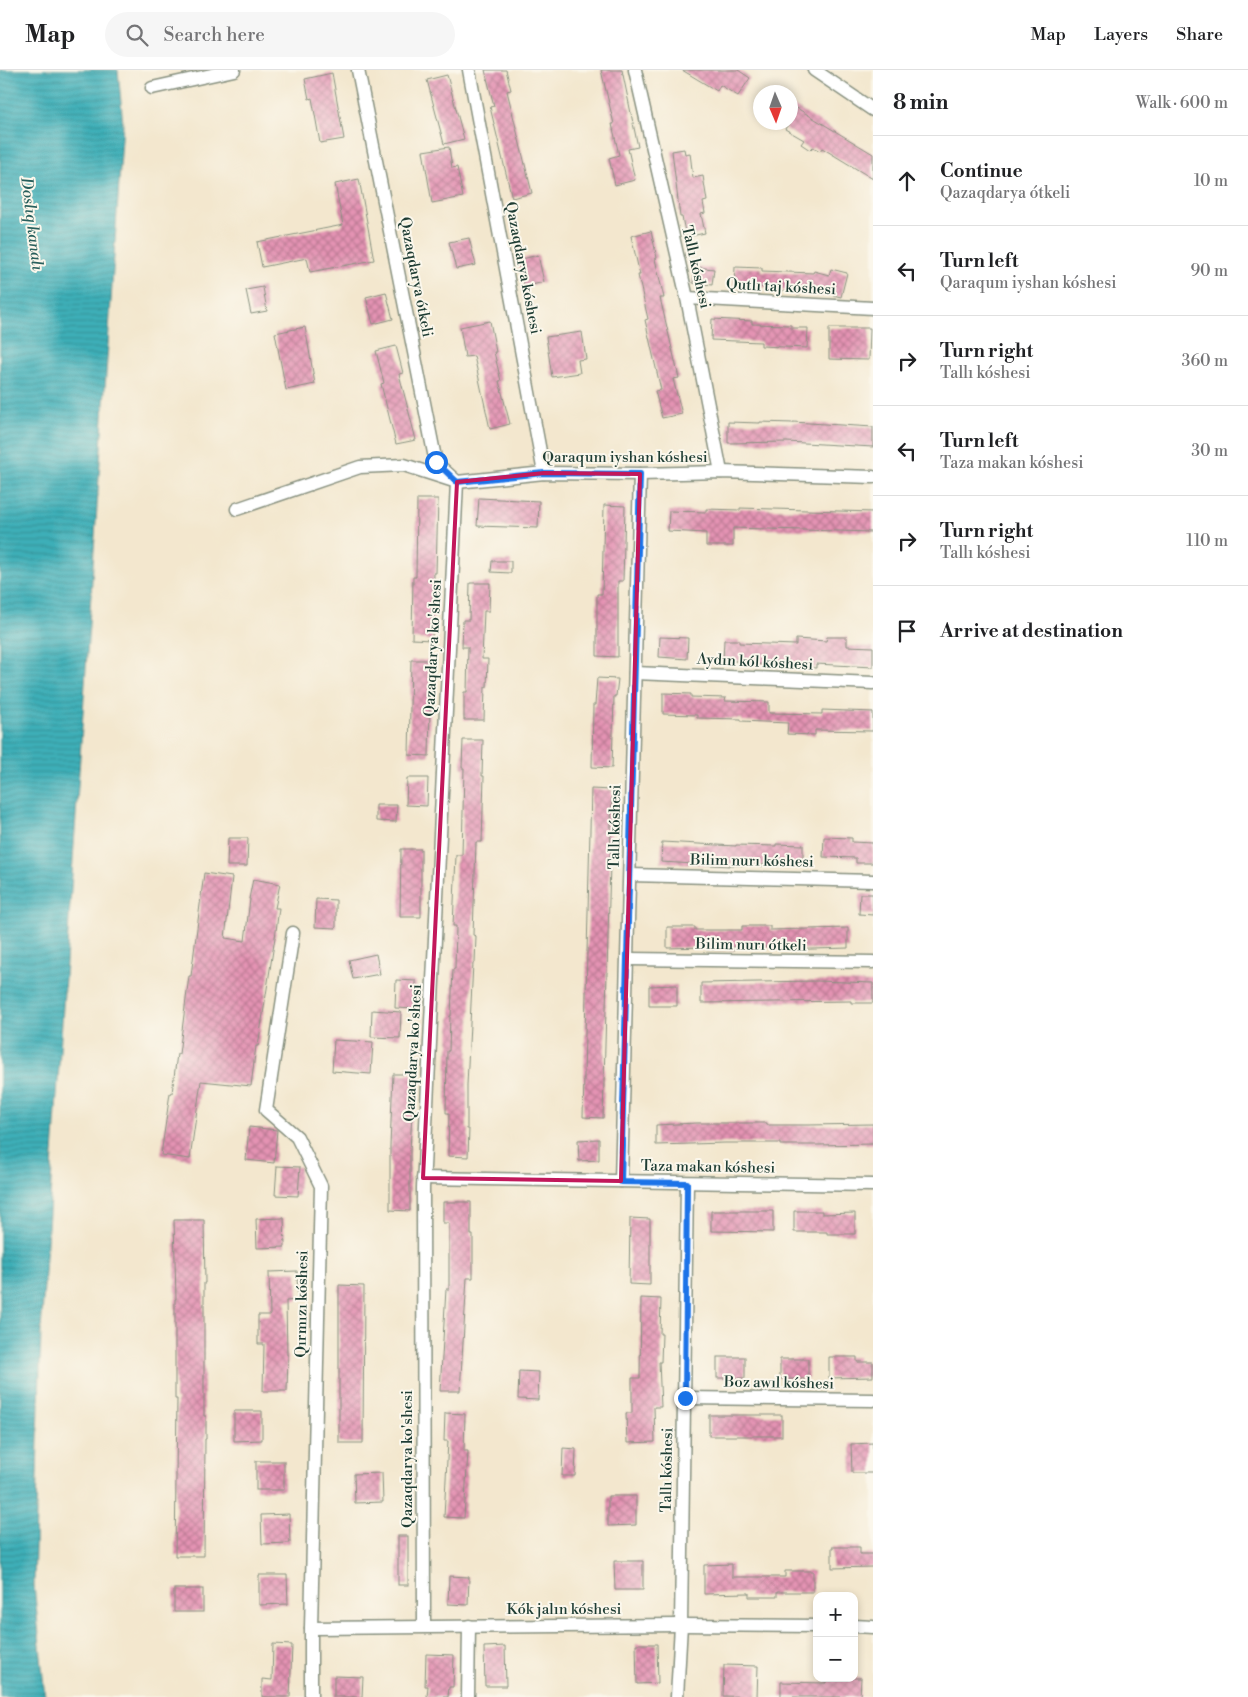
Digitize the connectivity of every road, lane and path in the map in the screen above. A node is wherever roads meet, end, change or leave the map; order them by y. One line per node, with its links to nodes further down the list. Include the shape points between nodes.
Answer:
1 (234, 70): 6 (street)
2 (358, 70): 14 (street, Qazaqdarya ótkeli, via 436,462)
3 (469, 70): 11 (street, Qazaqdarya kóshesi)
4 (635, 70): 8 (street, Tallı kóshesi)
5 (814, 70): 7 (street)
6 (152, 88)
7 (873, 110)
8 (687, 298): 9 (street, Qutlı taj kóshesi); 10 (street, Tallı kóshesi)
9 (873, 308)
10 (721, 472): 12 (street, Qaraqum iyshan kóshesi); 13 (street, Qaraqum iyshan kóshesi)
11 (544, 473): 12 (street, Qaraqum iyshan kóshesi); 14 (street, Qaraqum iyshan kóshesi)
12 (640, 474): 16 (street, Tallı kóshesi)
13 (873, 477)
14 (457, 482): 15 (street, Qaraqum iyshan kóshesi, via 404,465 360,466); 23 (street, Qazaqdarya ko'shesi)
15 (236, 509)
16 (635, 673): 17 (street, Aydın kól kóshesi); 18 (street, Tallı kóshesi)
17 (873, 683)
18 (630, 875): 19 (street, Bilim nurı kóshesi); 21 (street, Tallı kóshesi)
19 (873, 881)
20 (293, 933): 35 (street, Qırmızı kóshesi, via 266,1110 297,1138 321,1186)
21 (628, 959): 22 (street, Bilim nurı ótkeli); 24 (street, Tallı kóshesi)
22 (873, 962)
23 (423, 1178): 24 (street, Taza makan kóshesi); 30 (street, Qazaqdarya ko'shesi)
24 (621, 1182): 25 (street, Taza makan kóshesi)
25 (687, 1183): 26 (street, Taza makan kóshesi); 27 (street, Tallı kóshesi)
26 (873, 1185)
27 (685, 1398): 28 (street, Boz awıl kóshesi); 29 (street, Tallı kóshesi)
28 (873, 1400)
29 (681, 1624): 31 (street, Kók jalın kóshesi); 32 (street, Kók jalın kóshesi); 38 (street, Tallı kóshesi)
30 (424, 1626): 31 (street, Kók jalın kóshesi); 35 (street, Kók jalın kóshesi)
31 (469, 1626): 37 (street)
32 (813, 1626)
33 (858, 1626): 34 (street)
34 (873, 1627)
35 (311, 1628): 36 (street, Qırmızı kóshesi)
36 (311, 1697)
37 (468, 1697)
38 (677, 1697)

